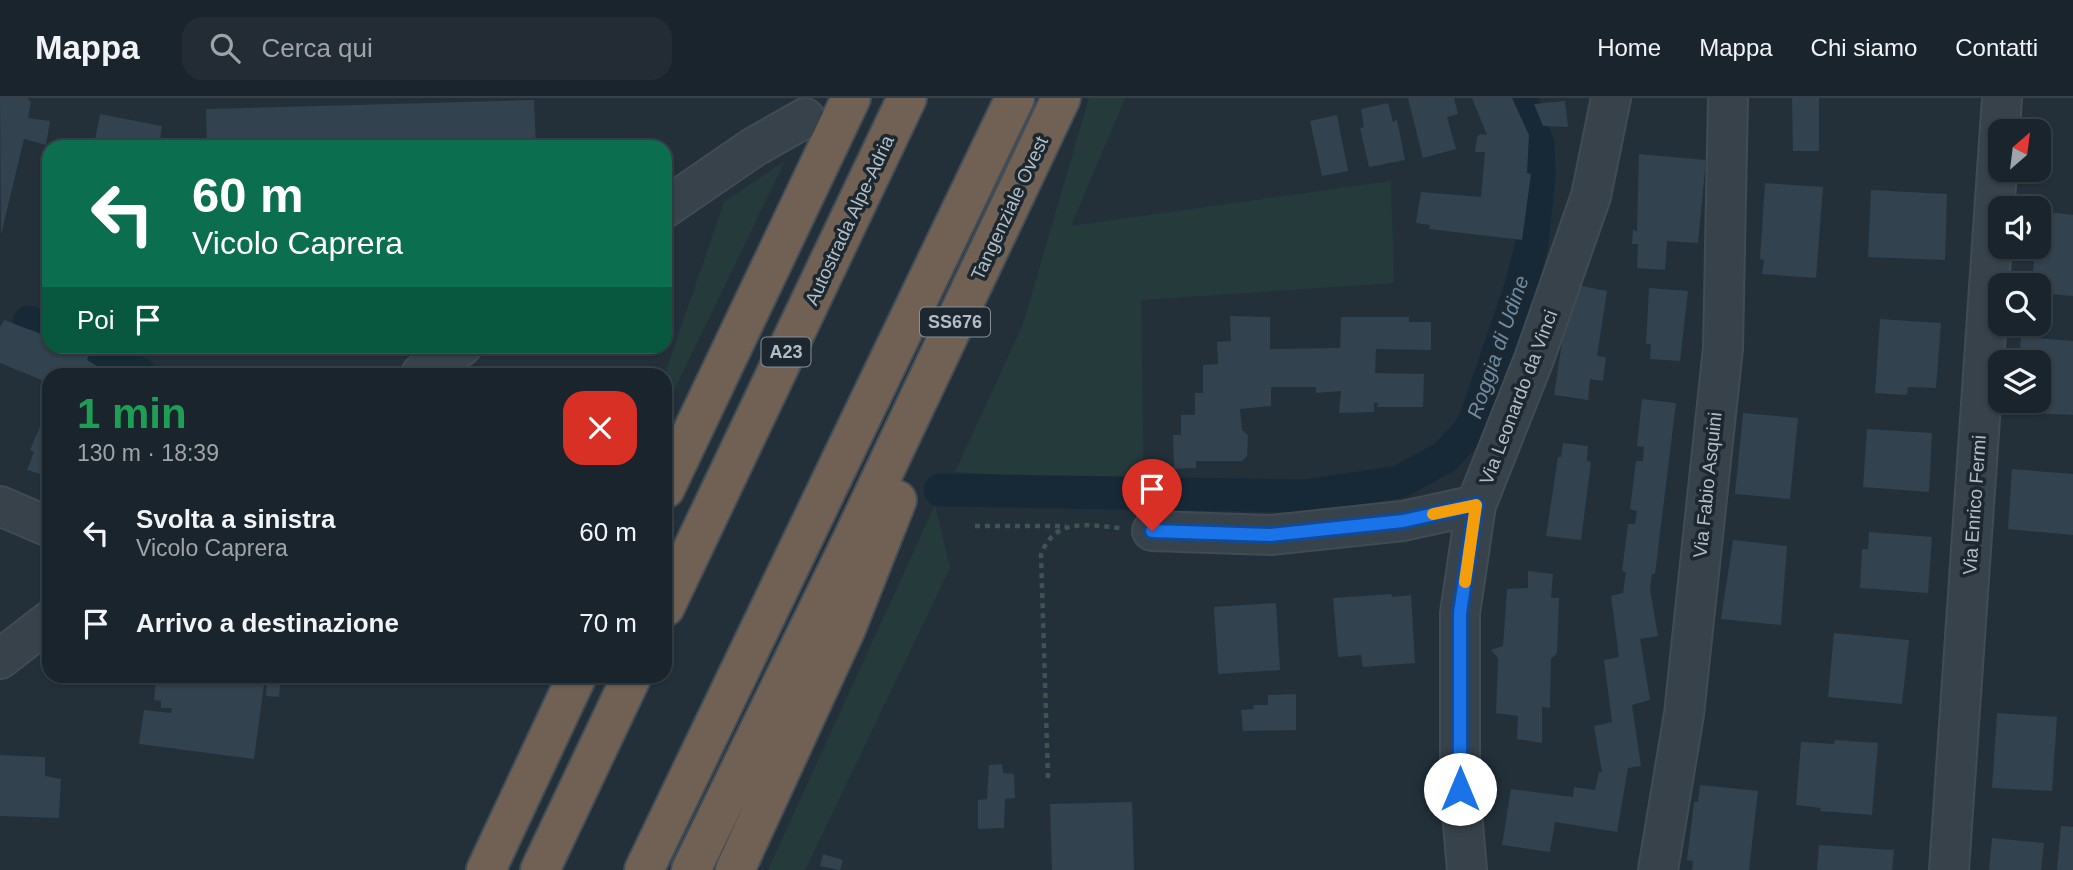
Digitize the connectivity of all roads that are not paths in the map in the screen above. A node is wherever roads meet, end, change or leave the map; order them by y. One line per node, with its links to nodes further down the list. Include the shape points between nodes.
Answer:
1 (851, 98): 13 (highway, A23)
2 (907, 98): 18 (highway, Autostrada Alpe-Adria / A23)
3 (1015, 98): 25 (highway, SS676)
4 (1061, 98): 9 (highway, Tangenziale Ovest / SS676)
5 (1611, 98): 14 (street, Via Leonardo da Vinci, via 1591,196)
6 (1728, 98): 29 (street, Via Fabio Asquini, via 1723,348 1684,714)
7 (2002, 98): 30 (street, Via Enrico Fermi)
8 (791, 115): 10 (street)
9 (1044, 134): 26 (highway, Tangenziale Ovest / SS676); 27 (highway, via 846,629)
10 (672, 203)
11 (450, 354): 12 (street)
12 (430, 368)
13 (672, 474)
14 (1476, 505): 17 (street, via 1403,521 1270,535); 28 (street, Via Leonardo da Vinci, via 1460,613 1460,789)
15 (0, 506): 16 (street)
16 (42, 524)
17 (1152, 531)
18 (672, 592)
19 (42, 626): 20 (street)
20 (0, 659)
21 (574, 683): 23 (highway)
22 (629, 683): 24 (highway)
23 (486, 870)
24 (540, 870)
25 (644, 870)
26 (691, 870)
27 (735, 870)
28 (1467, 870)
29 (1658, 870)
30 (1949, 870)

